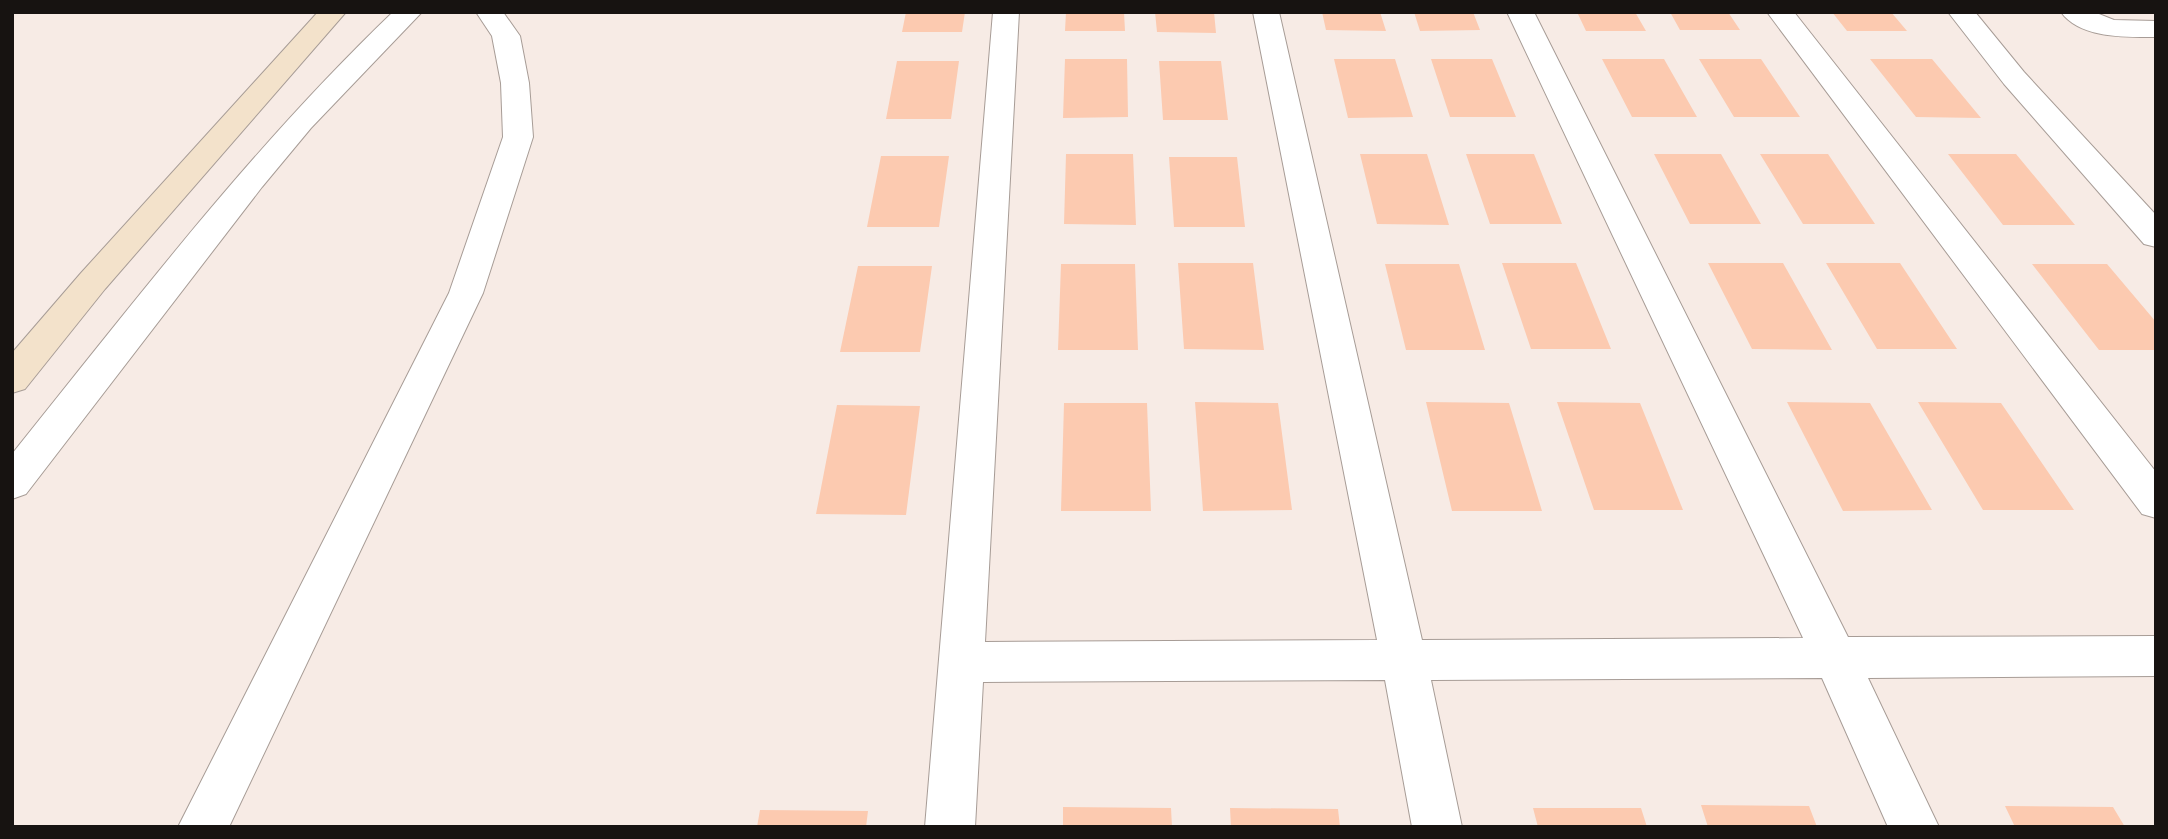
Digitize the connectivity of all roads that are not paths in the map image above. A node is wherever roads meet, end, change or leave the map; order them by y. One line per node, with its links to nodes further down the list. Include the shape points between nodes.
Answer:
1 (333, 12): 12 (street, via 93,281)
2 (408, 12): 13 (street, via 267,157)
3 (489, 12): 19 (street, via 506,36 518,137 466,293)
4 (1006, 12): 18 (street)
5 (1266, 12): 17 (street)
6 (1520, 12): 16 (street)
7 (1780, 12): 14 (street)
8 (1961, 12): 11 (street)
9 (2074, 12): 10 (street, via 2094,25)
10 (2156, 29)
11 (2156, 236)
12 (12, 379)
13 (12, 482)
14 (2156, 502)
15 (2156, 656): 16 (street)
16 (1835, 657): 17 (street); 22 (street)
17 (1404, 660): 18 (street); 21 (street)
18 (962, 662): 20 (street)
19 (203, 827)
20 (950, 827)
21 (1437, 827)
22 (1914, 827)

